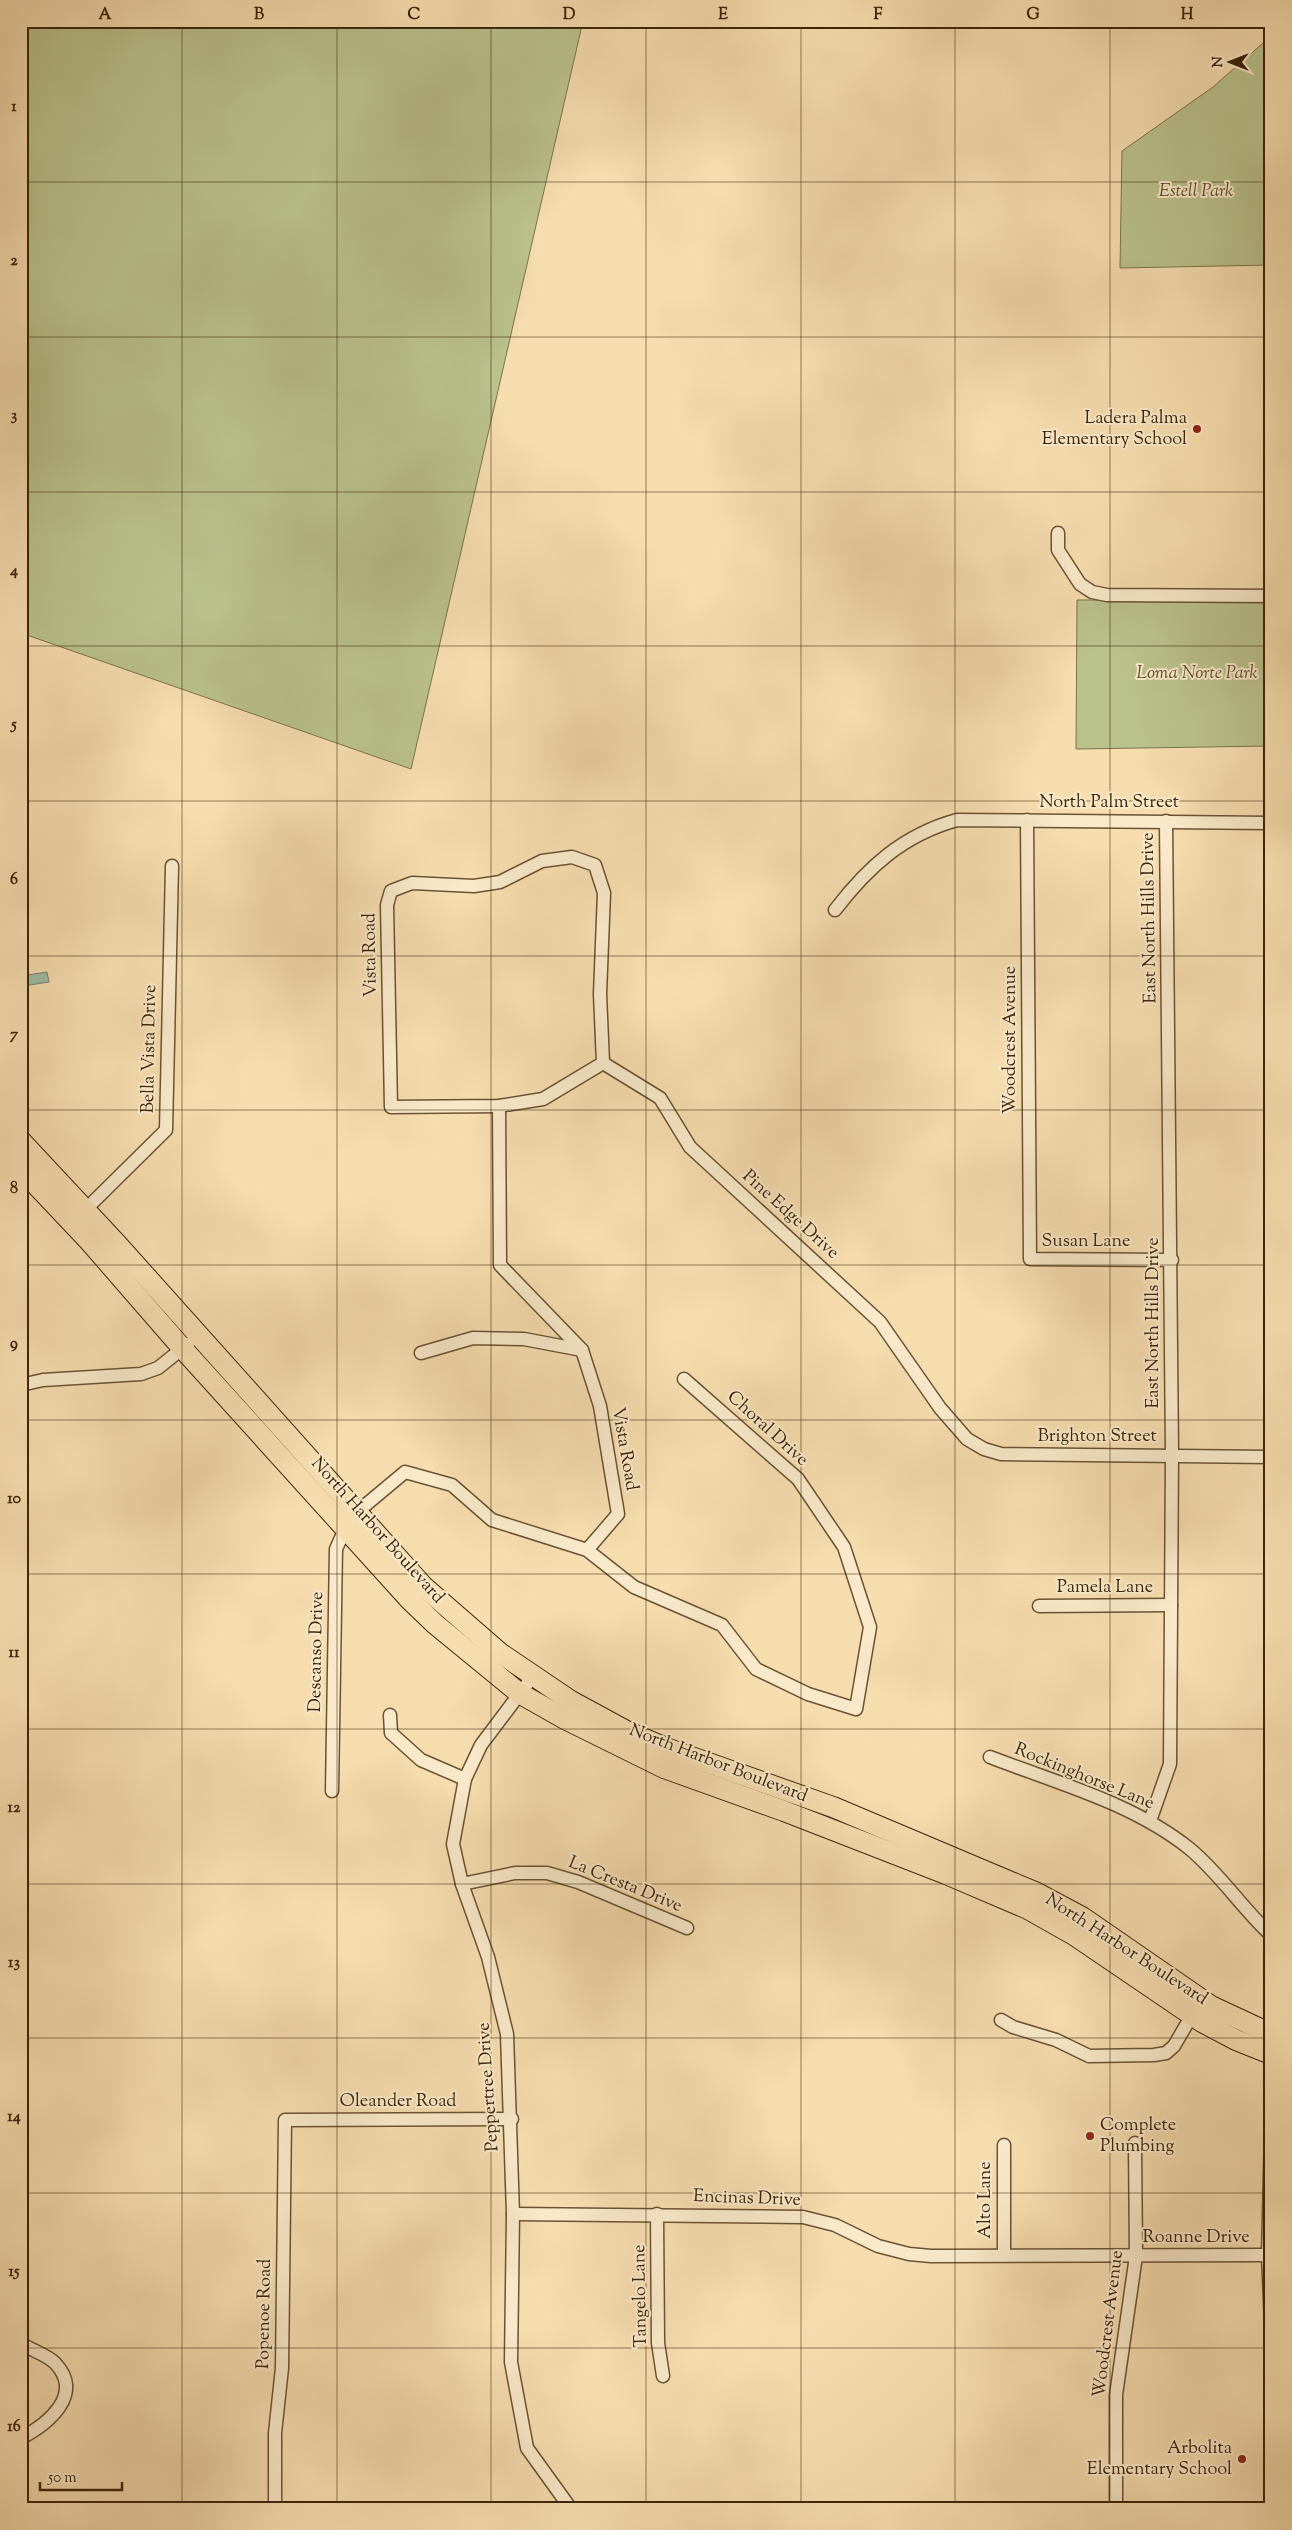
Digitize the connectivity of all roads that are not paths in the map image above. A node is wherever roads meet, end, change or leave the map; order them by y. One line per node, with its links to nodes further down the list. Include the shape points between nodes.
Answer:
1 (1058, 533): 2 (street, via 1058,550 1080,584 1092,592 1107,595)
2 (1271, 596)
3 (1027, 820): 4 (street, North Palm Street); 7 (street, North Palm Street, via 957,820 916,836 886,854); 13 (street, Woodcrest Avenue)
4 (1166, 821): 5 (street, North Palm Street); 14 (street, East North Hills Drive)
5 (1271, 823)
6 (172, 866): 12 (street, Bella Vista Drive, via 166,1130)
7 (835, 910)
8 (603, 1063): 9 (street, Vista Road, via 543,1099); 9 (street, Vista Road, via 600,994 604,893 595,865 572,857 542,861 500,882 474,886 412,883 391,891 387,905 391,1107); 21 (street, Pine Edge Drive, via 660,1098 690,1148 880,1322)
9 (499, 1106): 17 (street, Vista Road, via 500,1266)
10 (21, 1141): 12 (main road, North Harbor Boulevard)
11 (21, 1169): 12 (main road, North Harbor Boulevard)
12 (79, 1216): 15 (main road, North Harbor Boulevard); 16 (main road, North Harbor Boulevard)
13 (1030, 1259): 14 (street, Susan Lane)
14 (1172, 1260): 22 (street, East North Hills Drive)
15 (199, 1336): 16 (street); 24 (main road, North Harbor Boulevard)
16 (183, 1349): 20 (street, via 158,1368 141,1374 43,1380); 24 (main road, North Harbor Boulevard)
17 (582, 1350): 18 (street, via 524,1339 473,1338); 25 (street, Vista Road, via 600,1406 618,1514)
18 (421, 1353)
19 (684, 1379): 25 (street, Choral Drive, via 798,1478 844,1547 870,1627 856,1708 808,1694 756,1669 722,1625 634,1587)
20 (21, 1385)
21 (940, 1408): 22 (street, Brighton Street, via 967,1439 1001,1454)
22 (1172, 1455): 23 (street, Brighton Street); 26 (street, East North Hills Drive)
23 (1271, 1457)
24 (351, 1519): 25 (street, via 405,1472 452,1485 492,1520); 28 (main road, North Harbor Boulevard, via 391,1551 436,1599); 29 (main road, North Harbor Boulevard, via 434,1624); 33 (street, Descanso Drive, via 336,1549)
25 (587, 1550)
26 (1171, 1605): 27 (street, Pamela Lane); 34 (street, East North Hills Drive, via 1170,1764)
27 (1038, 1606)
28 (533, 1676): 29 (street, Peppertree Drive); 40 (main road, North Harbor Boulevard, via 571,1701 648,1740 833,1807 1037,1892 1082,1917 1211,2006)
29 (519, 1693): 32 (street, Peppertree Drive, via 481,1746); 38 (main road, North Harbor Boulevard, via 664,1768 946,1874 1028,1909 1074,1935)
30 (390, 1715): 32 (street, via 391,1733 420,1760)
31 (990, 1758): 34 (street, Rockinghorse Lane)
32 (465, 1779): 35 (street, Peppertree Drive, via 453,1844)
33 (332, 1791)
34 (1150, 1821): 37 (street, Rockinghorse Lane, via 1192,1850)
35 (462, 1884): 36 (street, La Cresta Drive, via 515,1873 547,1873 578,1882); 42 (street, Peppertree Drive, via 488,1957 507,2034)
36 (686, 1928)
37 (1271, 1935)
38 (1192, 2015): 39 (street, via 1170,2050 1154,2056 1089,2056); 41 (main road, North Harbor Boulevard, via 1236,2040)
39 (1001, 2020)
40 (1271, 2034)
41 (1271, 2054)
42 (512, 2119): 43 (street, Oleander Road); 47 (street, Peppertree Drive)
43 (285, 2120): 56 (street, Popenoe Road, via 282,2368 275,2433)
44 (1271, 2133): 50 (street)
45 (1135, 2143): 51 (street, Woodcrest Avenue)
46 (1004, 2145): 49 (street, Alto Lane)
47 (513, 2214): 48 (street, Encinas Drive); 57 (street, Peppertree Drive, via 511,2362 527,2448)
48 (657, 2214): 49 (street, Encinas Drive, via 803,2217 835,2225 878,2246 909,2254); 54 (street, Tangelo Lane, via 658,2343)
49 (1004, 2255): 51 (street, Roanne Drive)
50 (1268, 2255): 51 (street, Roanne Drive); 52 (street)
51 (1136, 2256): 58 (street, Woodcrest Avenue, via 1116,2395)
52 (1271, 2323)
53 (21, 2343): 55 (street, via 54,2363 64,2378 65,2390 61,2406 50,2420)
54 (663, 2376)
55 (21, 2438)
56 (275, 2509)
57 (570, 2509)
58 (1116, 2509)

